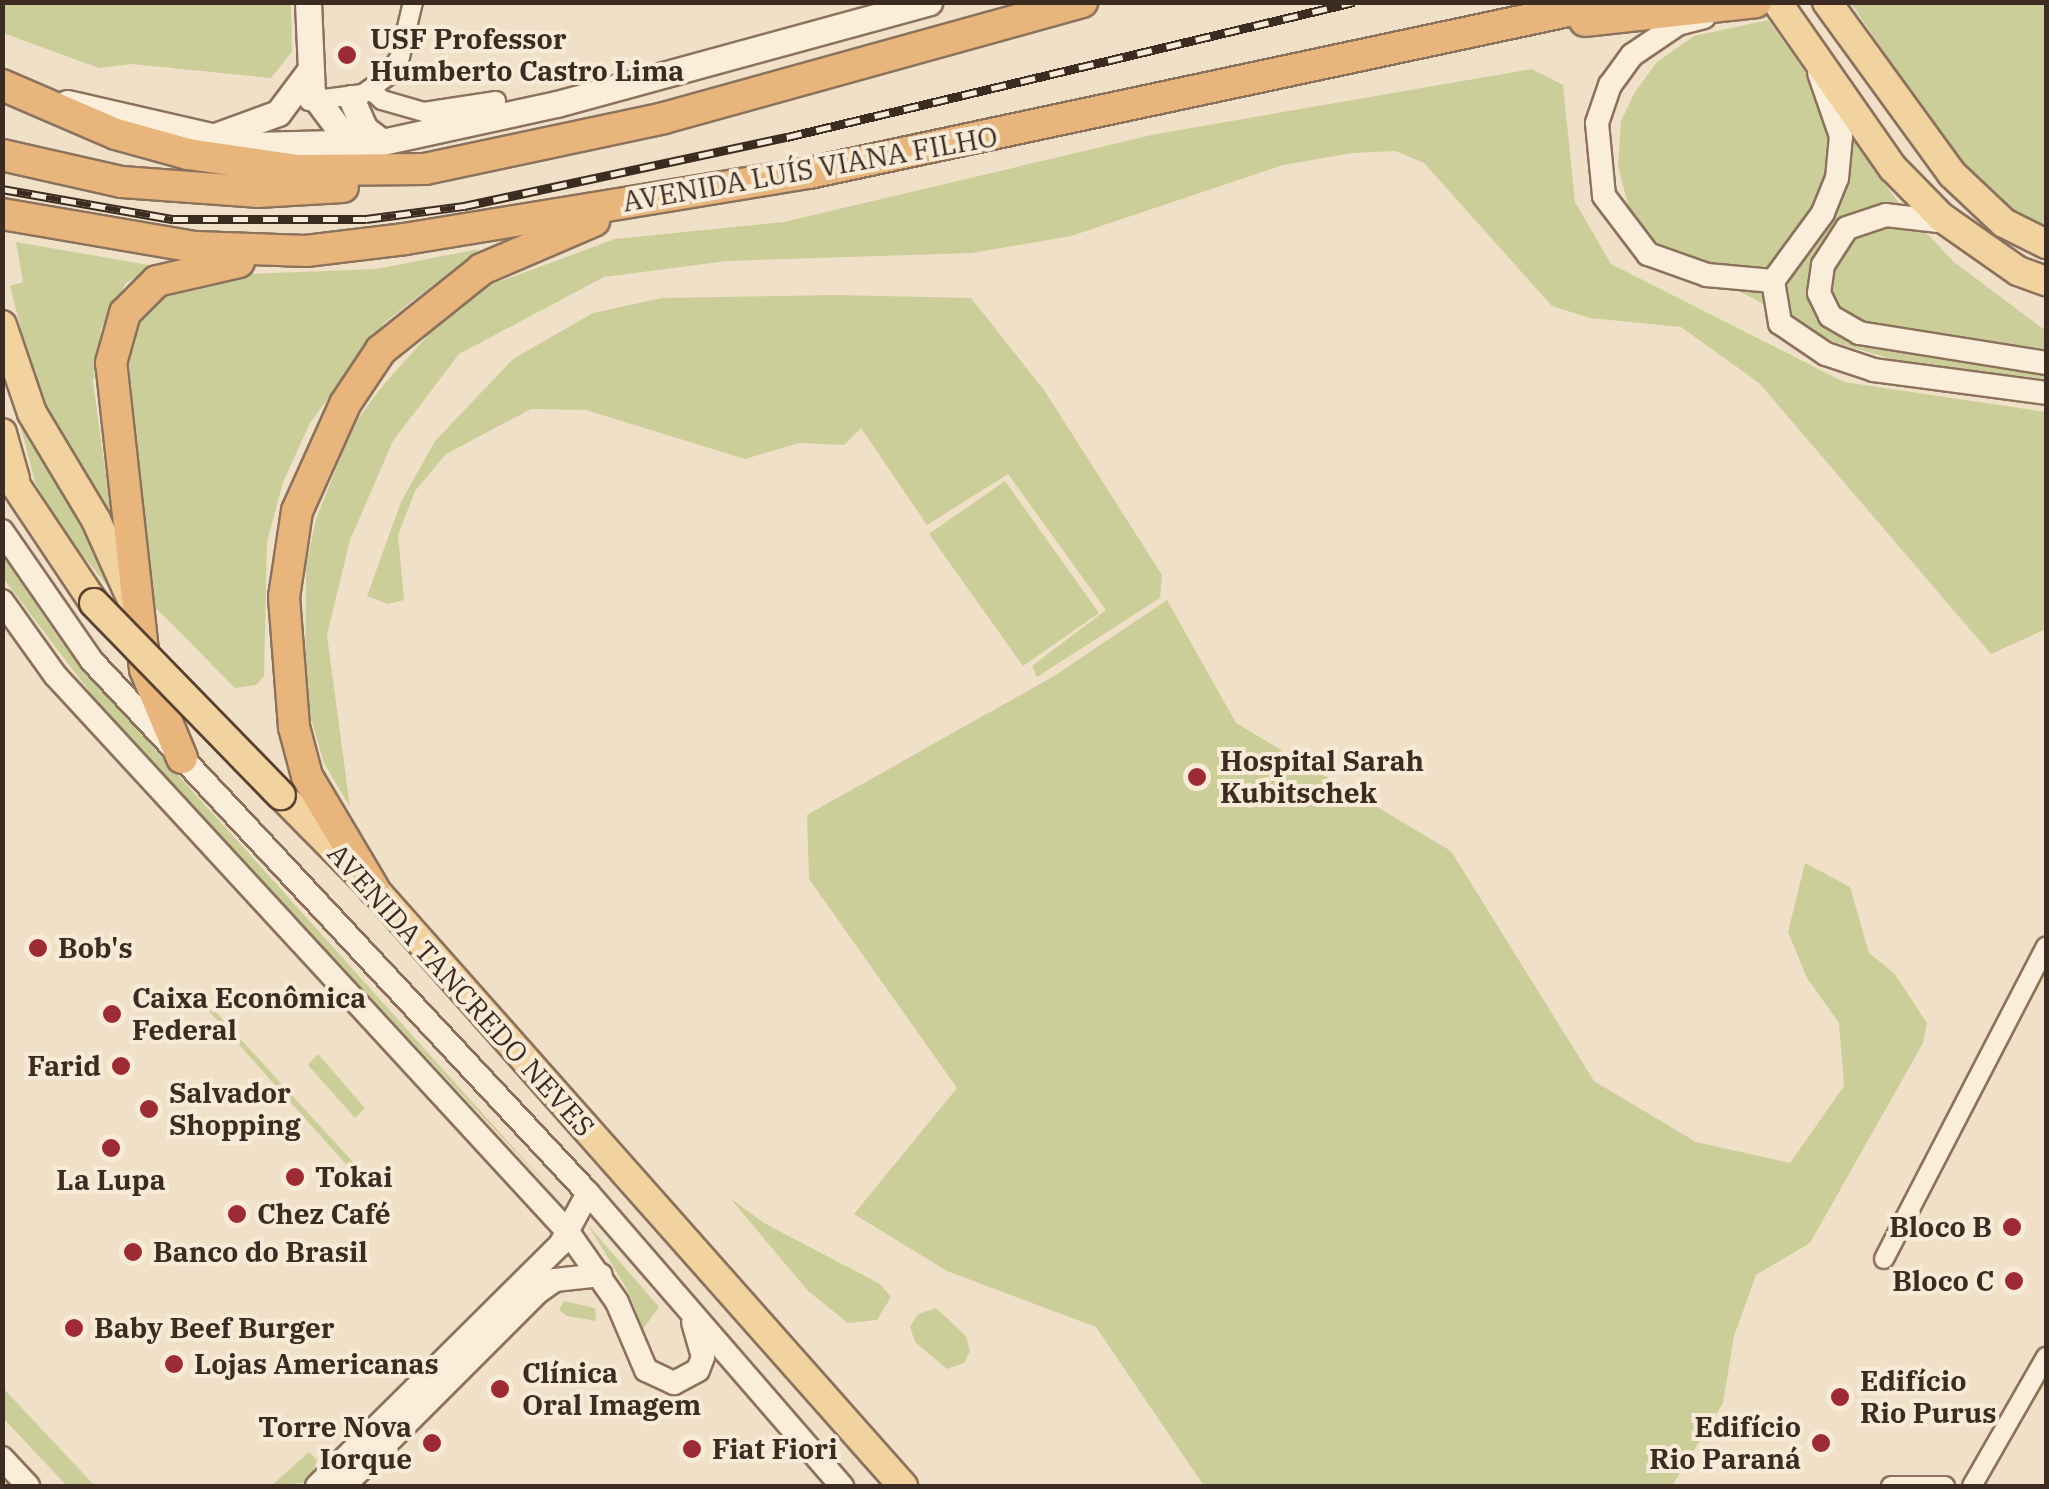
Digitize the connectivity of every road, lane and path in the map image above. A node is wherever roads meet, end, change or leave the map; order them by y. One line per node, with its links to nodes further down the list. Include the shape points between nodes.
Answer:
1 (308, 2): 13 (main road)
2 (413, 2): 12 (street, via 400,57)
3 (929, 2): 16 (main road, via 538,109)
4 (1082, 2): 19 (highway, via 664,118)
5 (1610, 2): 9 (highway, AVENIDA LUÍS VIANA FILHO)
6 (1777, 2): 10 (main road)
7 (1827, 2): 23 (main road, via 1952,174 2004,223)
8 (1750, 4): 9 (highway); 26 (street, via 1678,24 1632,55 1610,86 1597,122 1597,158 1604,196 1648,254 1707,276)
9 (1463, 34): 20 (highway, AVENIDA LUÍS VIANA FILHO, via 1080,118)
10 (1812, 56): 22 (main road, via 1894,168); 26 (street, via 1841,136 1838,178 1815,226)
11 (10, 88): 15 (main road); 19 (highway, via 116,134 188,154 298,170)
12 (361, 94): 13 (street); 14 (street, via 424,112); 16 (main road, via 365,130)
13 (303, 100): 15 (main road, via 258,125); 17 (main road)
14 (496, 101)
15 (209, 137): 17 (main road, via 287,147)
16 (382, 142): 17 (main road)
17 (350, 144)
18 (2, 156): 19 (highway, via 122,182 271,192 362,184)
19 (424, 170)
20 (643, 201): 24 (highway, AVENIDA LUÍS VIANA FILHO); 39 (highway, via 482,268 431,305 381,350 312,466 288,554 286,682 307,776)
21 (2, 214): 24 (highway, AVENIDA LUÍS VIANA FILHO, via 136,241)
22 (1947, 222): 25 (main road); 30 (street, via 1886,215 1847,228 1823,265 1819,294 1830,316 1860,333)
23 (2046, 244)
24 (306, 251): 37 (highway, via 179,272 157,281 126,314 114,341 111,385)
25 (2018, 270): 27 (main road); 28 (street)
26 (1773, 281): 31 (street, via 1780,323 1826,354 1923,381)
27 (2046, 281)
28 (2046, 300)
29 (2, 326): 37 (main road, via 32,413 96,520)
30 (2046, 364)
31 (2046, 393)
32 (2, 433): 34 (main road)
33 (2, 466): 34 (main road, AVENIDA TANCREDO NEVES)
34 (19, 495): 39 (main road, AVENIDA TANCREDO NEVES, bridge, via 94,602)
35 (2, 530): 38 (street, AVENIDA TANCREDO NEVES, via 92,661)
36 (2, 600): 42 (street, via 55,675)
37 (134, 604): 38 (highway, via 145,669)
38 (182, 758): 41 (street, AVENIDA TANCREDO NEVES)
39 (374, 888): 54 (main road, AVENIDA TANCREDO NEVES)
40 (2046, 947): 43 (street)
41 (588, 1194): 42 (street); 45 (street, AVENIDA TANCREDO NEVES)
42 (568, 1232): 44 (street); 47 (street)
43 (1884, 1259)
44 (601, 1275): 45 (street, via 646,1370 657,1379 688,1379 698,1370 703,1357); 48 (street, via 554,1280 538,1292)
45 (688, 1309): 53 (street, AVENIDA TANCREDO NEVES)
46 (2046, 1357): 57 (street)
47 (416, 1384): 48 (street); 51 (street)
48 (388, 1442): 52 (street)
49 (2, 1458): 50 (street)
50 (28, 1486)
51 (318, 1486)
52 (344, 1486)
53 (842, 1486)
54 (903, 1486)
55 (1891, 1486): 56 (street)
56 (1945, 1486)
57 (1972, 1486)

